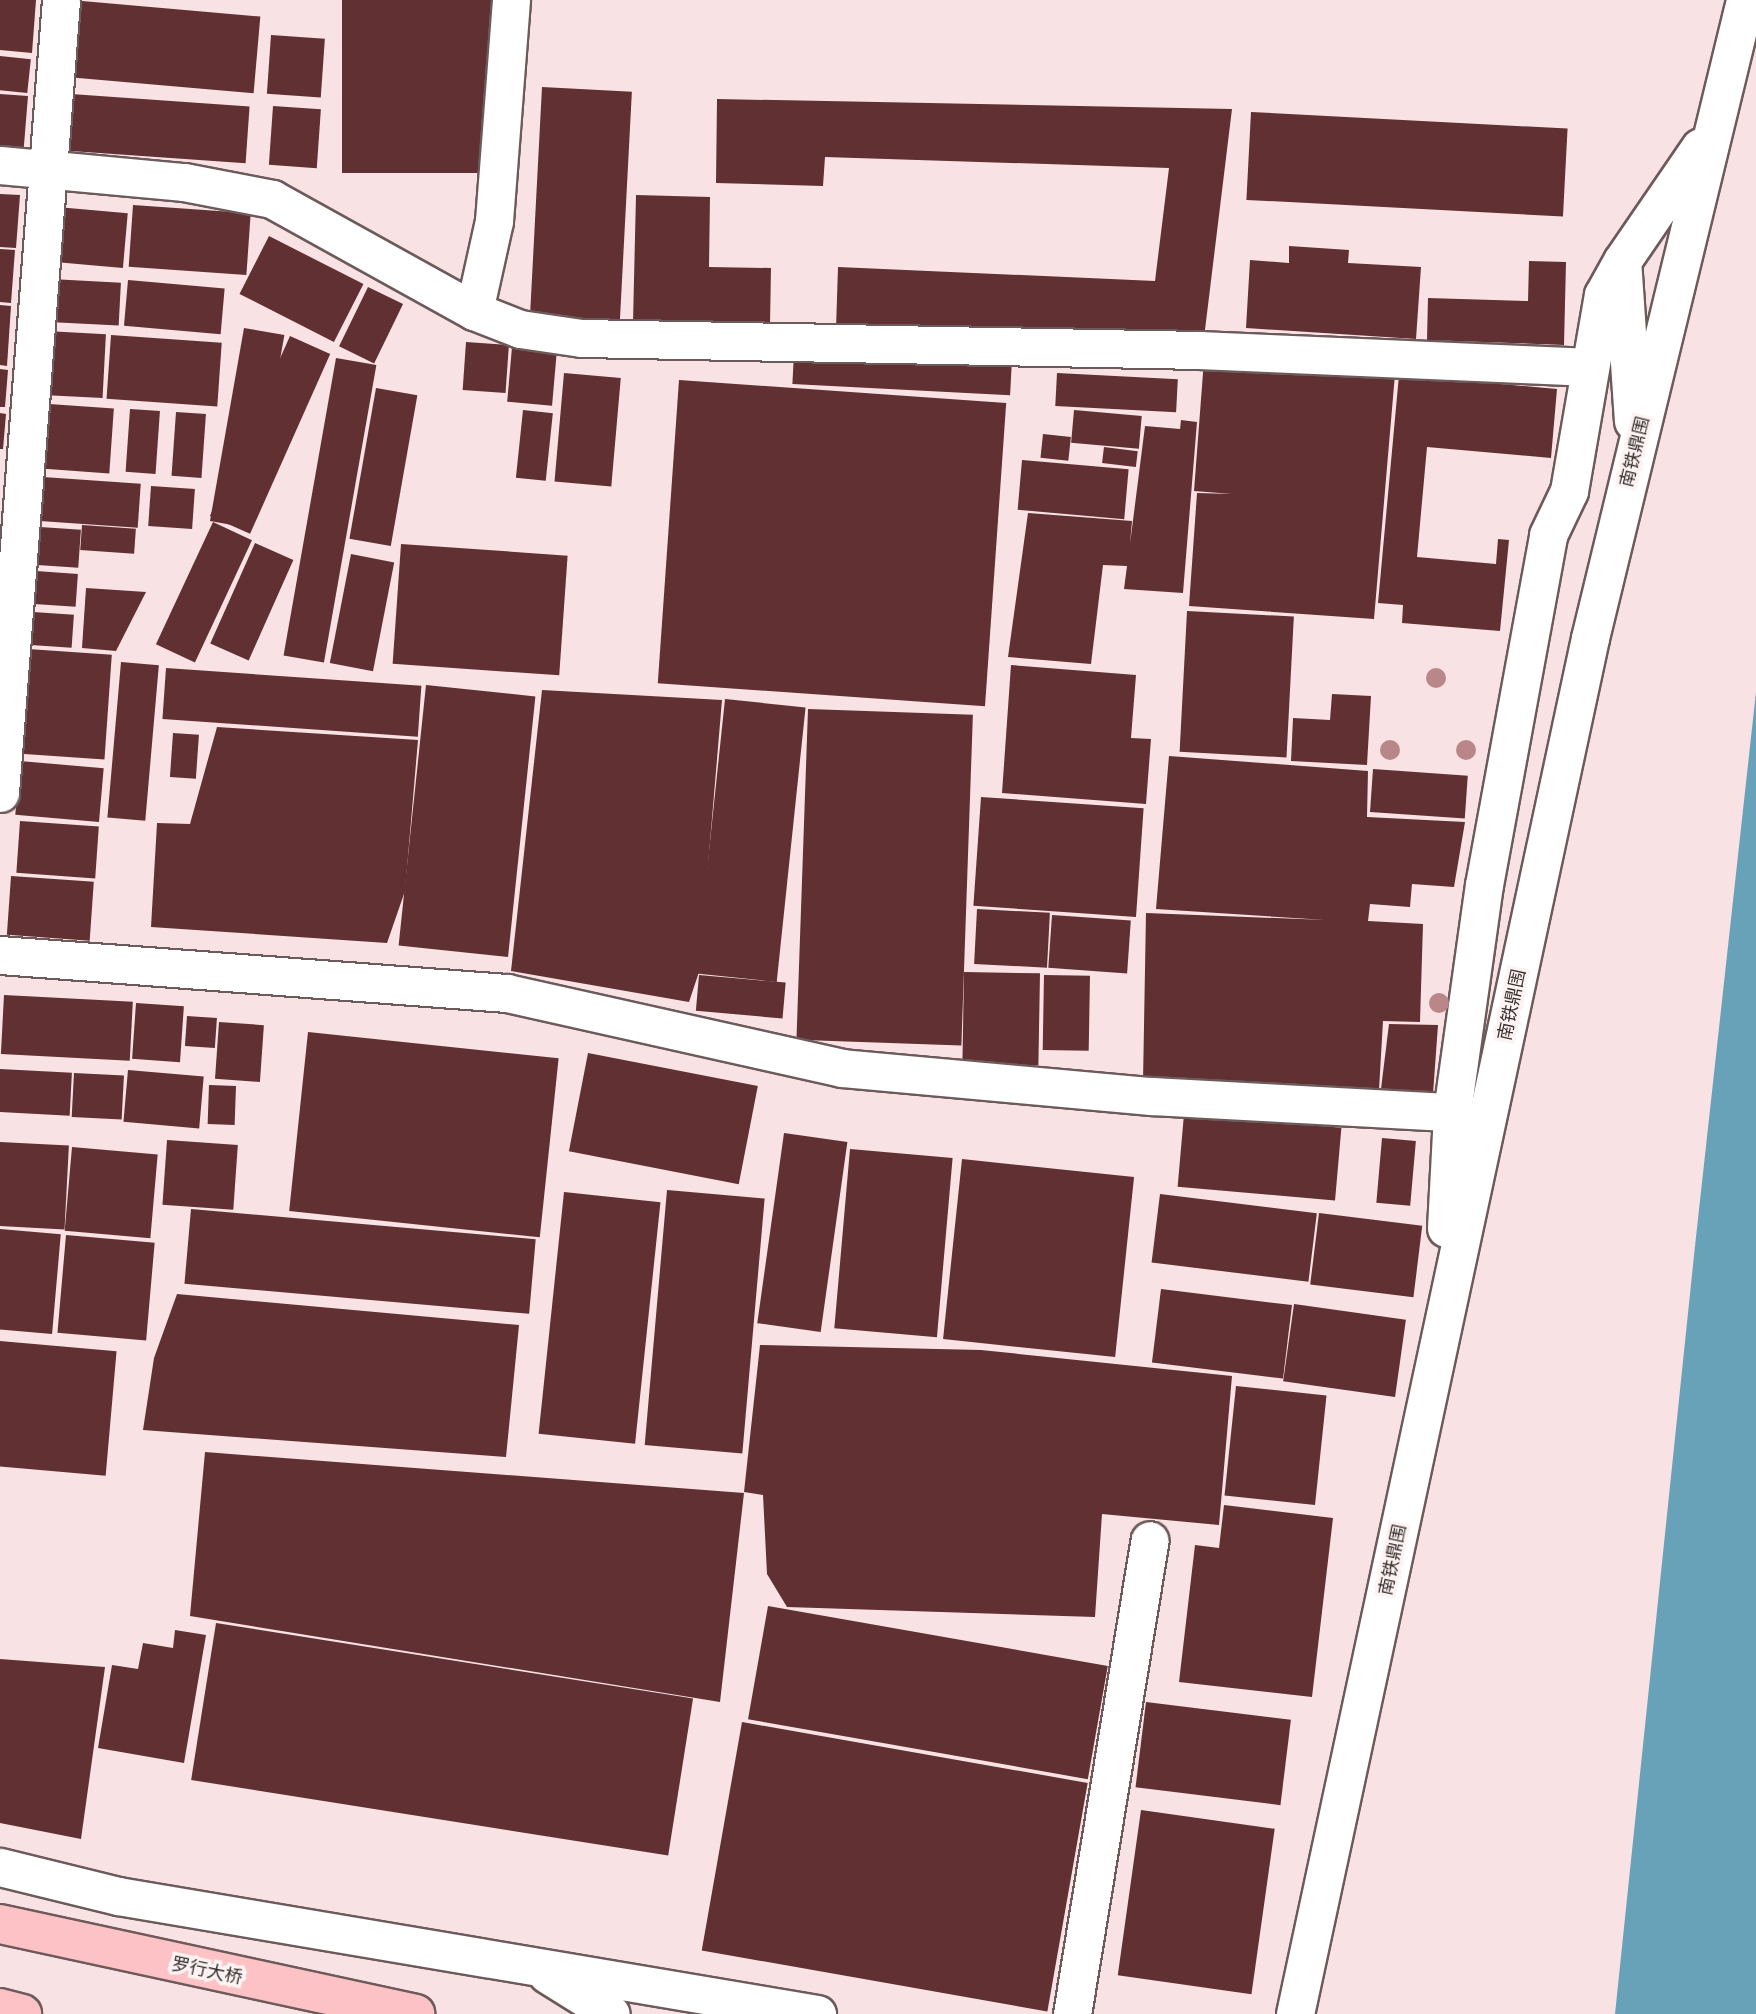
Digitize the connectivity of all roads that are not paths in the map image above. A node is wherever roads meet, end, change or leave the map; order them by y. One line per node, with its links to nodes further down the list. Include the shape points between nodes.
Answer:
1 (61, 0): 6 (street)
2 (511, 0): 8 (street, via 494,222)
3 (1745, 0): 4 (street, 南铁鼎围)
4 (1714, 126): 7 (street); 10 (street, 南铁鼎围)
5 (0, 165): 6 (street)
6 (46, 170): 8 (street, via 184,182 272,199); 11 (street)
7 (1622, 261): 9 (street, via 1603,295); 10 (street, via 1630,405)
8 (474, 311): 9 (street, via 520,329 581,338 1200,350)
9 (1590, 367): 13 (street, via 1569,491 1548,535 1484,885)
10 (1638, 439): 14 (street, 南铁鼎围)
11 (0, 793)
12 (0, 955): 13 (street, via 507,993 842,1069 1152,1096)
13 (1451, 1112): 14 (street)
14 (1441, 1337): 25 (street, 南铁鼎围)
15 (1150, 1540): 24 (street)
16 (0, 1867): 18 (street, via 118,1896)
17 (0, 1923): 21 (main road, 罗行大桥)
18 (531, 1964): 22 (street); 23 (street)
19 (0, 2008): 20 (main road)
20 (22, 2014)
21 (415, 2014)
22 (611, 2014)
23 (817, 2014)
24 (1072, 2014)
25 (1295, 2014)

